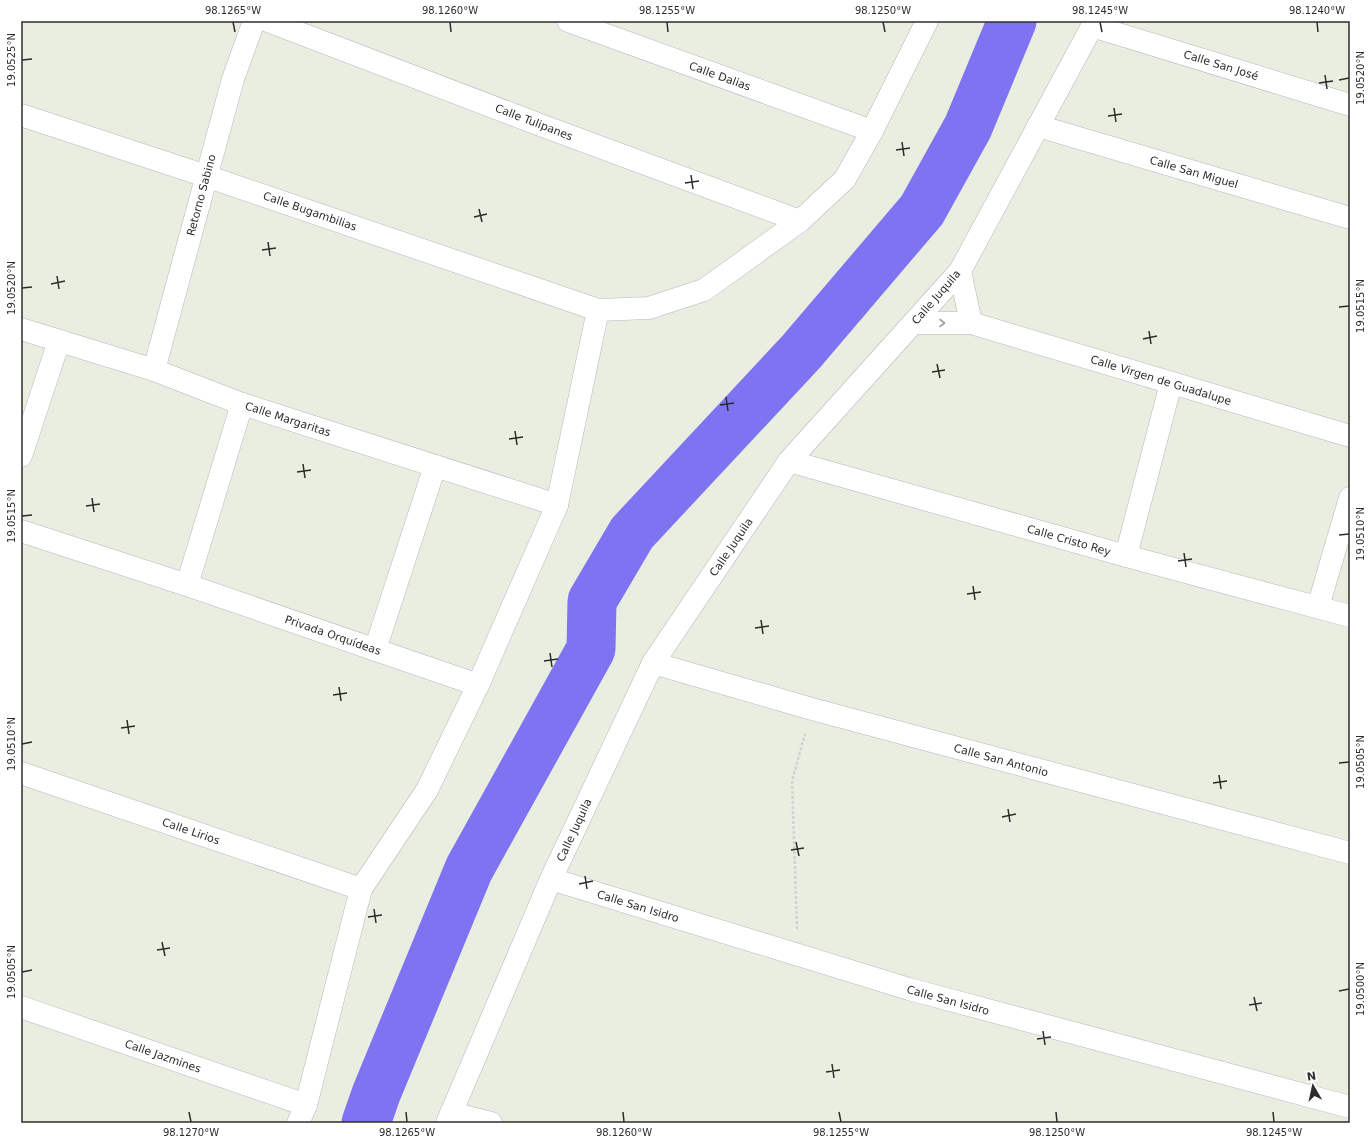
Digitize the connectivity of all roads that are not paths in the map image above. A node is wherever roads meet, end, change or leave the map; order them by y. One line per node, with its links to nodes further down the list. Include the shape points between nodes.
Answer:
1 (254, 21): 10 (street, Retorno Sabino, via 233,79)
2 (268, 21): 12 (street, Calle Tulipanes)
3 (568, 21): 9 (street, Calle Dalias)
4 (927, 21): 9 (street)
5 (1094, 23): 6 (street, Calle San José); 8 (street, Calle Juquila)
6 (1350, 105)
7 (21, 115): 10 (street, Calle Bugambilias)
8 (1038, 126): 11 (street, Calle San Miguel); 13 (street, Calle Juquila)
9 (872, 131): 12 (street, via 845,179)
10 (206, 176): 14 (street, Calle Bugambilias); 19 (street, Retorno Sabino)
11 (1350, 218)
12 (800, 222): 14 (street, via 704,290 649,308)
13 (960, 271): 15 (street, Calle Juquila); 16 (street)
14 (598, 310): 27 (street)
15 (914, 323): 16 (street, Calle Virgen de Guadalupe, one-way to 16); 24 (street, Calle Juquila)
16 (971, 323): 20 (street, Calle Virgen de Guadalupe)
17 (21, 329): 18 (street, Calle Margaritas)
18 (59, 341): 19 (street, Calle Margaritas); 23 (street)
19 (154, 370): 21 (street, Calle Margaritas)
20 (1171, 383): 22 (street, Calle Virgen de Guadalupe); 29 (street)
21 (242, 404): 25 (street, Calle Margaritas); 30 (street)
22 (1350, 436)
23 (21, 456)
24 (789, 461): 29 (street, Calle Cristo Rey); 34 (street, Calle Juquila)
25 (435, 466): 27 (street, Calle Margaritas); 33 (street)
26 (1350, 498): 31 (street)
27 (557, 505): 35 (street)
28 (21, 531): 30 (street, Privada Orquídeas)
29 (1126, 556): 31 (street, Calle Cristo Rey)
30 (187, 585): 33 (street, Privada Orquídeas)
31 (1318, 607): 32 (street, Calle Cristo Rey)
32 (1350, 616)
33 (375, 650): 35 (street, Privada Orquídeas)
34 (653, 663): 37 (street, Calle San Antonio, via 812,709); 38 (street, Calle Juquila)
35 (478, 685): 39 (street, via 427,790)
36 (21, 773): 39 (street, Calle Lirios)
37 (1350, 853)
38 (550, 879): 41 (street, Calle San Isidro, via 909,990); 43 (street, Calle Juquila)
39 (362, 889): 42 (street)
40 (21, 1007): 42 (street, Calle Jazmines)
41 (1350, 1107)
42 (302, 1114)
43 (449, 1118): 44 (street)
44 (491, 1123)

